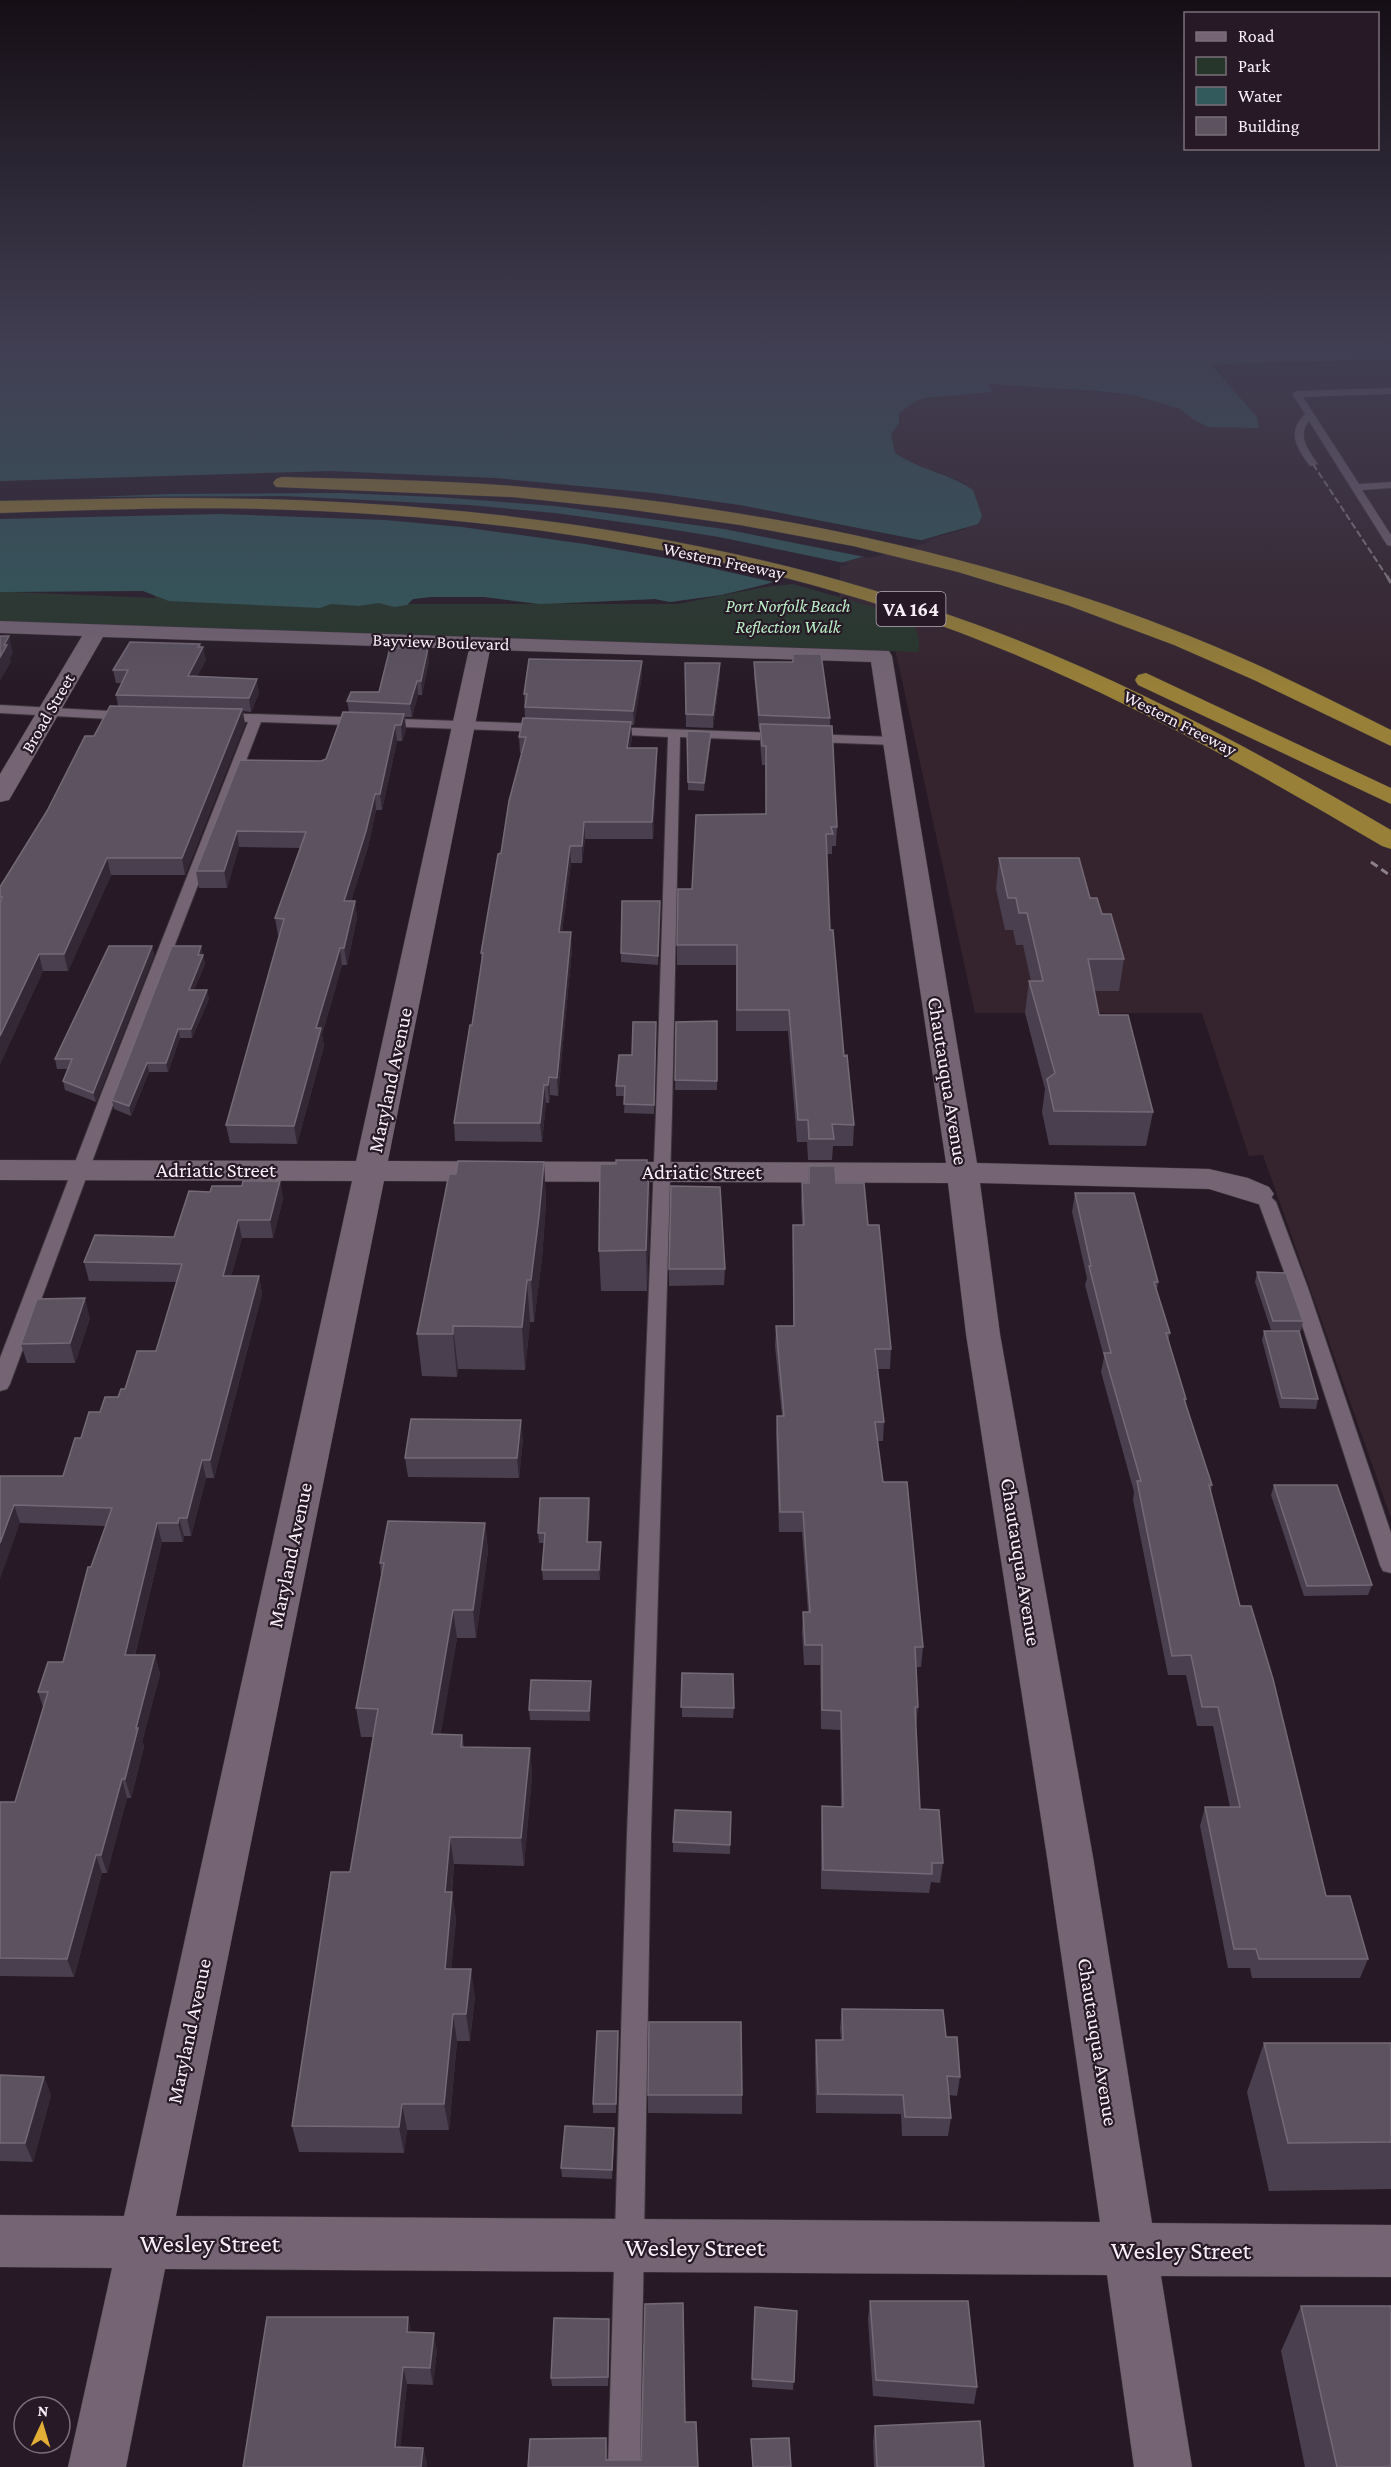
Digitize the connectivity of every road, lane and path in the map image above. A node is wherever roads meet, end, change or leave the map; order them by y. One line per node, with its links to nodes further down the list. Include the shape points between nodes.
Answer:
1 (1306, 455): 3 (lane)
2 (1335, 455): 7 (lane)
3 (1313, 464)
4 (265, 483): 18 (highway, Western Freeway / VA 164, via 437,486 540,494 632,504 813,533 930,559 1058,595 1184,641)
5 (1391, 485): 7 (lane)
6 (120, 486): 8 (highway)
7 (1354, 487): 11 (lane)
8 (0, 490)
9 (0, 507): 10 (highway, Western Freeway / VA 164, via 213,502)
10 (387, 510): 16 (highway, via 539,520 714,549 910,597); 33 (highway, Western Freeway / VA 164, via 667,548 803,578 911,609 997,640 1122,693 1212,738)
11 (1391, 543)
12 (0, 627): 13 (street, Bayview Boulevard)
13 (96, 630): 14 (street, Bayview Boulevard); 20 (street, Broad Street)
14 (481, 643): 15 (street, Bayview Boulevard); 24 (street, Maryland Avenue)
15 (881, 656): 30 (street, Chautauqua Avenue)
16 (1094, 660)
17 (1126, 672): 32 (highway)
18 (1300, 693): 27 (highway); 29 (highway, Western Freeway / VA 164)
19 (0, 709): 20 (lane)
20 (48, 711): 21 (lane); 31 (street, Broad Street)
21 (141, 716)
22 (210, 717): 23 (lane)
23 (256, 718): 24 (lane); 35 (lane)
24 (465, 726): 25 (lane); 36 (street, Maryland Avenue)
25 (558, 729)
26 (593, 730): 28 (lane)
27 (1391, 730)
28 (674, 733): 30 (lane); 37 (lane)
29 (1391, 739)
30 (894, 741): 38 (street, Chautauqua Avenue)
31 (0, 795)
32 (1391, 797)
33 (1391, 842)
34 (0, 1170): 35 (street, Adriatic Street)
35 (81, 1170): 36 (street, Adriatic Street); 40 (lane)
36 (371, 1171): 37 (street, Adriatic Street); 43 (street, Maryland Avenue)
37 (661, 1172): 38 (street, Adriatic Street); 44 (lane, via 642,1751)
38 (963, 1173): 39 (street, Adriatic Street, via 1209,1179); 45 (street, Chautauqua Avenue, via 983,1334)
39 (1258, 1194): 41 (lane, via 1267,1202 1299,1288)
40 (0, 1384)
41 (1391, 1565)
42 (0, 2241): 43 (street, Wesley Street)
43 (144, 2242): 44 (street, Wesley Street); 47 (street, Maryland Avenue)
44 (632, 2246): 45 (street, Wesley Street); 48 (lane)
45 (1130, 2249): 46 (street, Wesley Street); 49 (street, Chautauqua Avenue)
46 (1391, 2251)
47 (97, 2467)
48 (624, 2467)
49 (1163, 2467)

